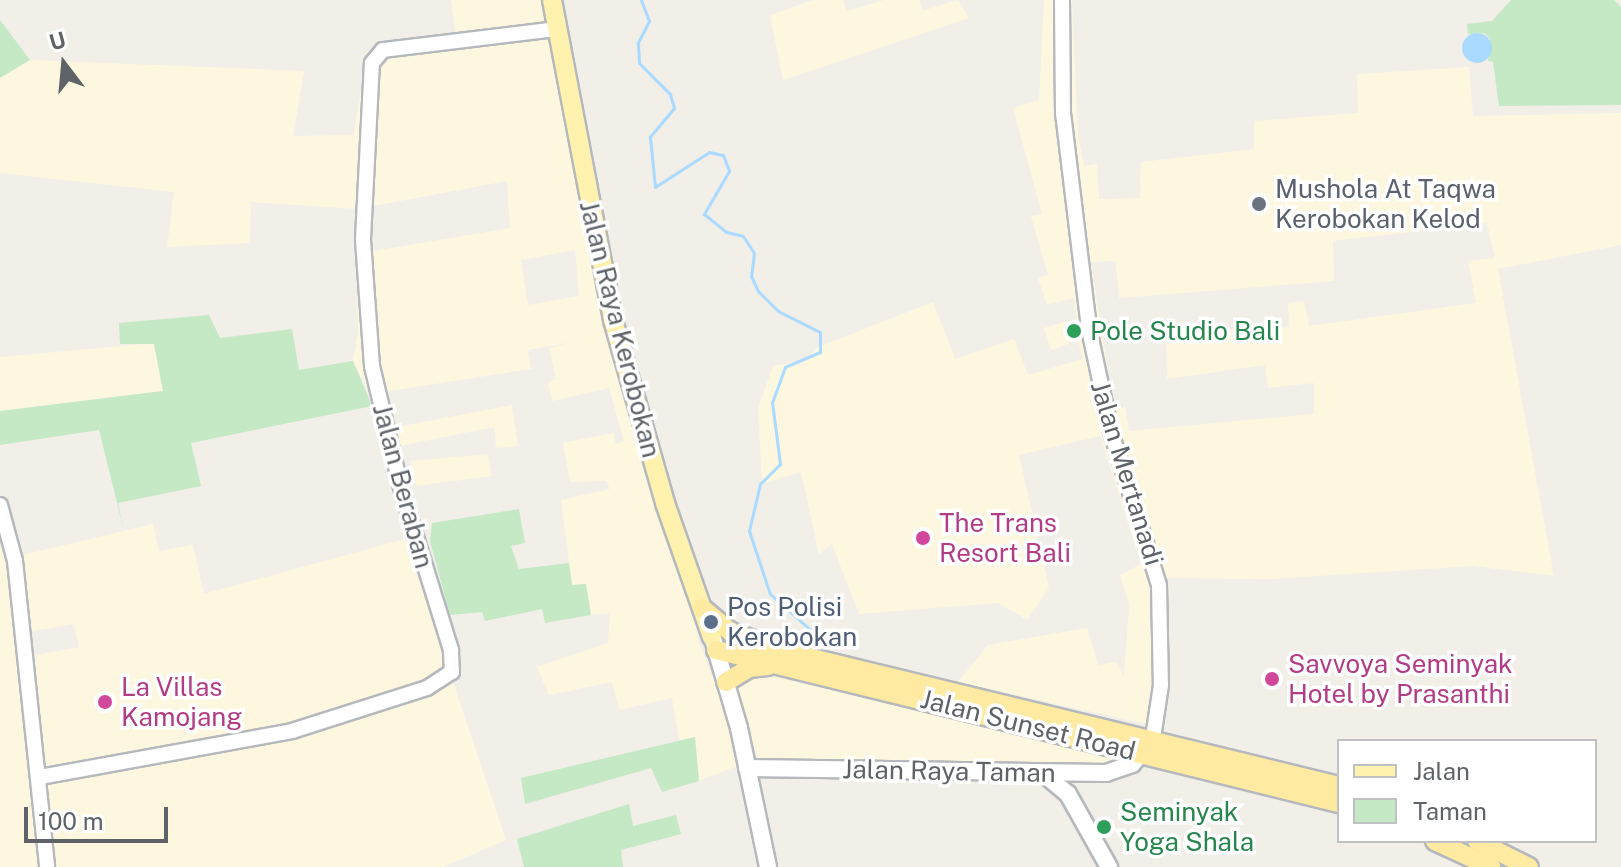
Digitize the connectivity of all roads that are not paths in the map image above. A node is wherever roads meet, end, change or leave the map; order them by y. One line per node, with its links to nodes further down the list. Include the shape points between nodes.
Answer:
1 (552, 0): 3 (main road, Jalan Raya Kerobokan)
2 (1062, 0): 9 (street, Jalan Mertanadi, via 1066,139 1097,371 1119,463 1159,585 1161,685)
3 (557, 29): 5 (main road, Jalan Raya Kerobokan, via 613,320 665,503); 12 (street, Jalan Beraban, via 383,50 372,63 363,239 372,366 402,492 451,650 452,672 427,688 292,731)
4 (0, 505): 12 (street, via 15,561)
5 (702, 608): 6 (main road, Jalan Raya Kerobokan); 7 (highway, via 731,632)
6 (714, 643): 7 (highway); 8 (main road)
7 (789, 659): 8 (highway, via 749,668); 9 (highway, Jalan Sunset Road)
8 (726, 683): 10 (main road)
9 (1148, 745): 11 (main road, Jalan Raya Taman, via 1132,764 1106,773); 13 (highway, Jalan Sunset Road); 14 (highway, Jalan Sunset Road)
10 (747, 768): 11 (main road, Jalan Raya Taman); 18 (main road)
11 (1044, 774): 19 (main road, via 1068,794)
12 (40, 777): 17 (street)
13 (1337, 786)
14 (1337, 802)
15 (1439, 843): 20 (highway)
16 (1481, 843): 21 (highway)
17 (47, 867)
18 (768, 867)
19 (1109, 867)
20 (1491, 867)
21 (1529, 867)

